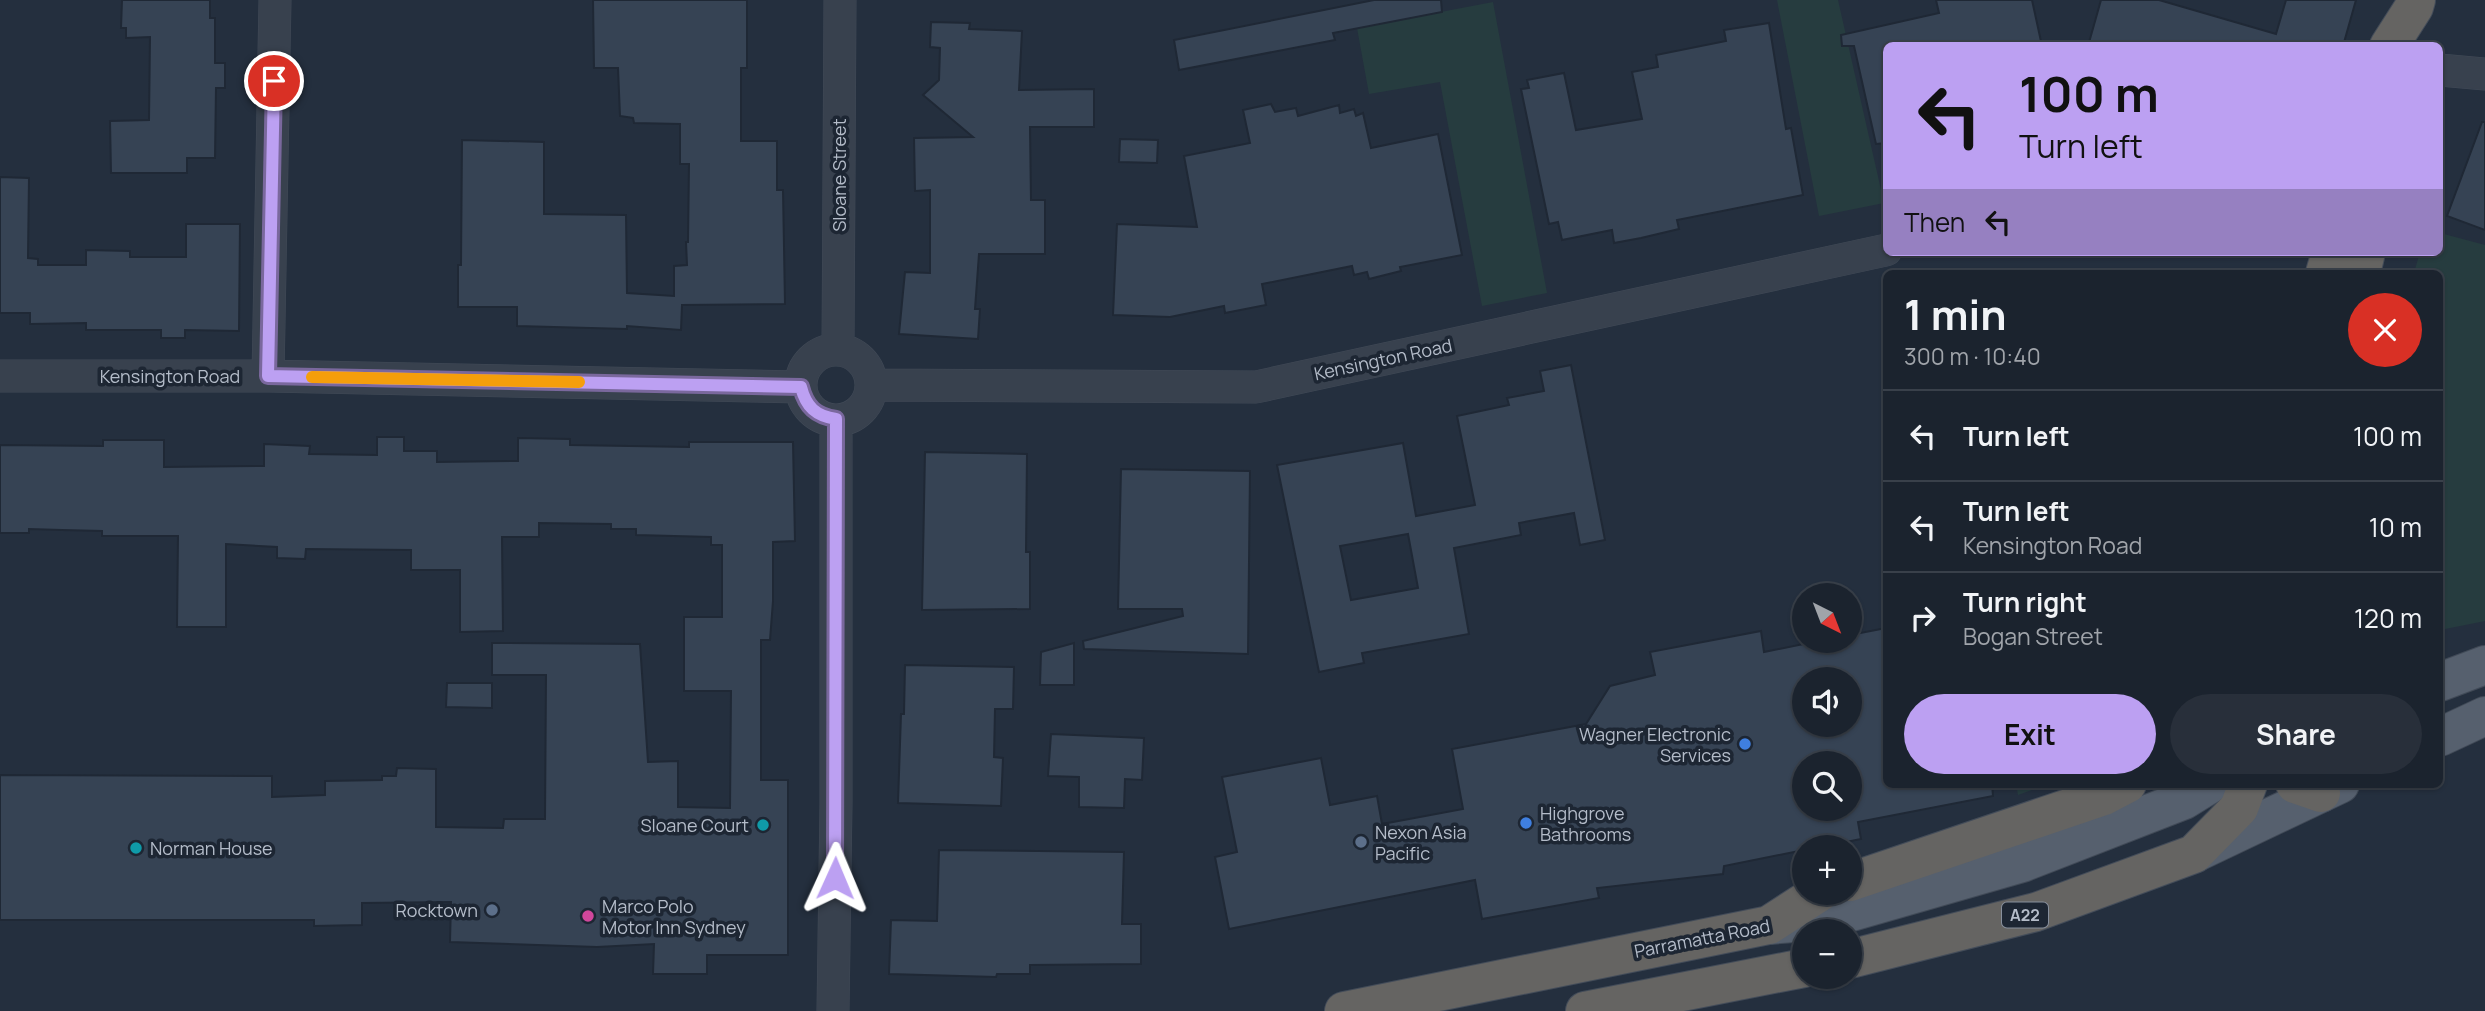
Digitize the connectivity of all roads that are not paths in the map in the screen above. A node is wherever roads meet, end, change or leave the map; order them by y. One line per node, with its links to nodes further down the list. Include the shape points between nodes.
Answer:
1 (275, 0): 11 (street)
2 (840, 0): 9 (street, Sloane Street)
3 (2415, 4): 4 (highway); 5 (highway)
4 (2391, 42)
5 (2416, 42)
6 (2443, 69): 7 (street)
7 (2485, 74)
8 (1883, 251): 12 (street, Kensington Road, via 1256,387)
9 (838, 350): 12 (street, via 858,357); 13 (street, via 826,351 807,365)
10 (0, 376): 11 (street, Kensington Road)
11 (268, 376): 13 (street, Kensington Road)
12 (871, 385): 14 (street, via 856,413)
13 (801, 387): 14 (street, via 816,414)
14 (836, 419): 30 (street)
15 (2485, 665): 16 (main road)
16 (2443, 681)
17 (2485, 716): 18 (main road)
18 (2443, 736)
19 (2119, 788): 24 (highway)
20 (2204, 788): 26 (main road, Parramatta Road, via 2184,800 2022,863 1820,921)
21 (2246, 788): 23 (highway, A22, via 2239,808)
22 (2317, 788): 23 (main road)
23 (2194, 854): 27 (highway, A22, via 2036,912)
24 (1862, 879)
25 (1800, 905): 26 (highway)
26 (1769, 925): 31 (highway, Parramatta Road)
27 (1862, 956)
28 (1792, 971): 29 (highway)
29 (1631, 1006): 32 (highway)
30 (833, 1011)
31 (1344, 1011)
32 (1585, 1011)

